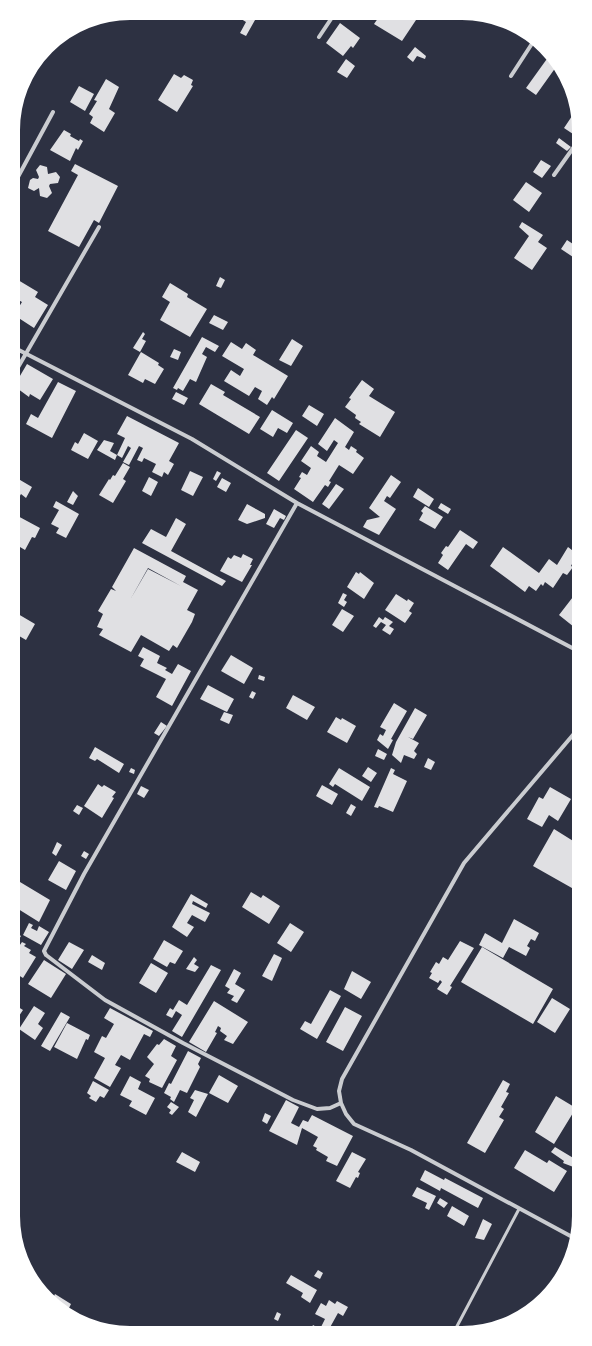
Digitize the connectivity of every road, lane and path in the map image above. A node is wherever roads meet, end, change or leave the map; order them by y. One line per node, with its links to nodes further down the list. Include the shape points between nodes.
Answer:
1 (331, 19): 2 (street)
2 (319, 37)
3 (532, 44): 4 (street)
4 (511, 76)
5 (53, 112): 7 (street)
6 (573, 148): 8 (street)
7 (19, 175)
8 (554, 175)
9 (99, 227): 11 (street)
10 (19, 350): 11 (street)
11 (25, 353): 12 (street); 13 (street, via 192,439)
12 (19, 364)
13 (297, 503): 14 (street); 16 (street, via 88,868 44,951 105,1000 293,1100 317,1109 330,1108)
14 (573, 649)
15 (573, 735): 16 (street, via 464,863 342,1078 339,1091)
16 (341, 1103): 17 (street, via 354,1124 411,1150)
17 (519, 1209): 18 (street); 19 (lane)
18 (571, 1237)
19 (458, 1327)

